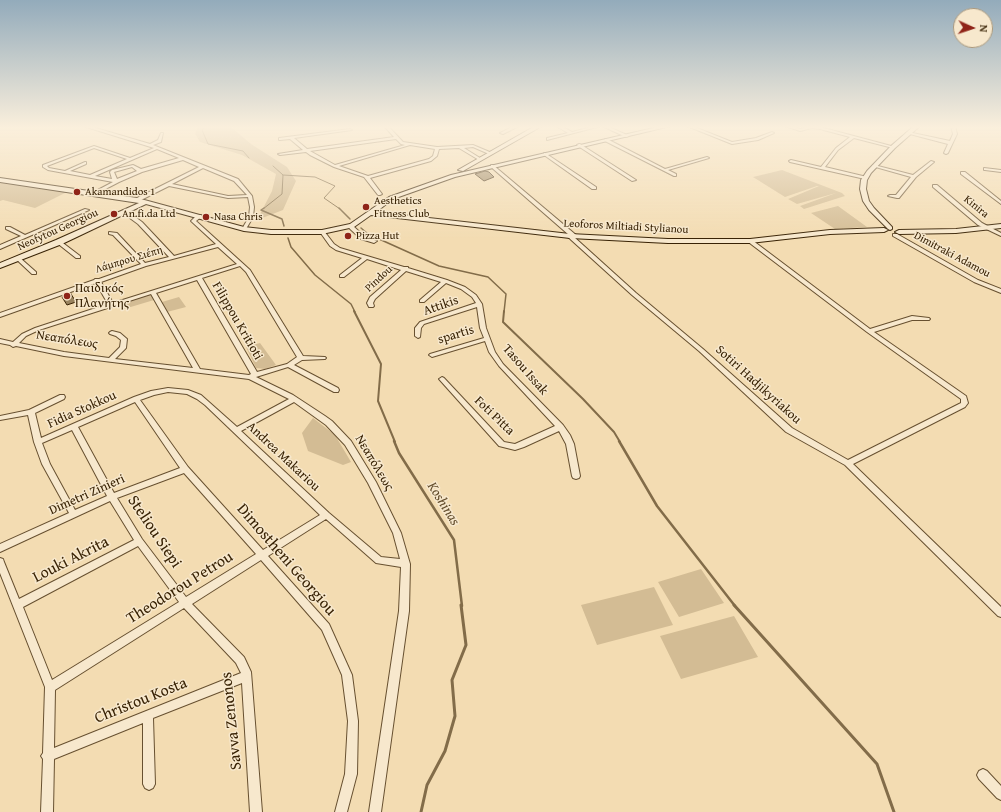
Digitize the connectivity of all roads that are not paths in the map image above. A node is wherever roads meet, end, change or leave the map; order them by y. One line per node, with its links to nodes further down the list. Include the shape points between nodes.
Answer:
1 (50, 164): 28 (street, via 44,166)
2 (82, 164): 28 (street)
3 (118, 164): 31 (street)
4 (165, 164): 27 (street)
5 (194, 164): 21 (street)
6 (331, 164): 18 (street)
7 (342, 164): 18 (street)
8 (416, 164): 34 (street)
9 (501, 164): 19 (main road)
10 (559, 164): 41 (street)
11 (609, 164): 38 (street)
12 (653, 164): 25 (street)
13 (686, 164): 25 (street)
14 (804, 164): 22 (street)
15 (825, 164): 22 (street)
16 (930, 164): 33 (street)
17 (469, 165): 24 (main road); 32 (main road)
18 (335, 166): 34 (street)
19 (492, 166): 24 (main road); 66 (street, Sotiri Hadjikyriakou)
20 (874, 166): 33 (street); 35 (main road)
21 (202, 167): 39 (street); 44 (street, via 236,180)
22 (822, 168): 35 (street)
23 (985, 169): 26 (street)
24 (474, 170): 32 (main road)
25 (665, 170): 30 (street)
26 (1001, 170)
27 (140, 171): 37 (street); 37 (street, via 133,166 114,171 112,172)
28 (65, 172): 31 (street)
29 (963, 173): 48 (street)
30 (674, 175)
31 (90, 176): 37 (street)
32 (453, 176): 49 (main road, via 404,192)
33 (914, 176): 45 (street, via 897,197)
34 (368, 177): 43 (street)
35 (865, 178): 61 (main road, via 863,191 866,201)
36 (0, 180): 42 (main road)
37 (116, 180): 42 (street)
38 (634, 180)
39 (167, 184): 44 (street, via 228,197); 46 (street)
40 (935, 186): 58 (street, Kinira)
41 (594, 188)
42 (96, 193): 46 (main road)
43 (380, 194)
44 (250, 196): 60 (street, via 251,216)
45 (890, 196)
46 (137, 200): 47 (main road)
47 (146, 202): 51 (main road, Neofytou Georgiou); 54 (main road)
48 (1001, 204)
49 (377, 207): 52 (main road); 53 (main road, via 376,211)
50 (87, 210): 65 (street)
51 (125, 212): 69 (main road, Neofytou Georgiou); 73 (street, via 146,228)
52 (369, 213): 53 (main road, Leoforos Miltiadi Stylianou); 55 (main road)
53 (386, 215): 55 (main road); 66 (main road, Leoforos Miltiadi Stylianou)
54 (199, 216): 60 (main road); 70 (street, via 193,221)
55 (360, 221): 56 (main road)
56 (350, 226): 62 (main road); 67 (street, via 363,238)
57 (1001, 226): 58 (main road)
58 (986, 227): 61 (main road, via 956,231); 64 (street, Kinira)
59 (8, 228): 65 (street)
60 (244, 229): 62 (main road)
61 (891, 231): 68 (main road, Leoforos Miltiadi Stylianou, via 830,232); 85 (street, Dimitraki Adamou, via 976,281)
62 (322, 232): 74 (street, via 334,247)
63 (111, 233): 77 (street, via 115,234)
64 (1001, 235)
65 (24, 236): 71 (street)
66 (572, 236): 68 (main road, Leoforos Miltiadi Stylianou, via 668,241); 117 (street, Sotiri Hadjikyriakou, via 789,430)
67 (374, 241)
68 (750, 241): 93 (street)
69 (59, 242): 72 (street); 75 (main road, Neofytou Georgiou)
70 (219, 245): 73 (street, Λάμπρου Σιέπη); 76 (street)
71 (0, 247)
72 (78, 257)
73 (172, 257): 77 (street, Λάμπρου Σιέπη)
74 (365, 258): 79 (street); 81 (street)
75 (19, 259): 78 (main road, Neofytou Georgiou); 80 (street)
76 (241, 264): 82 (street); 100 (street, via 248,271)
77 (144, 265): 83 (street, Λάμπρου Σιέπη)
78 (0, 266)
79 (406, 268): 84 (street); 90 (street, Pindou, via 372,298)
80 (34, 273)
81 (342, 276)
82 (199, 278): 86 (street); 105 (street, Filippou Kritioti)
83 (97, 280): 88 (street); 91 (street, Λάμπρου Σιέπη)
84 (445, 281): 87 (street); 89 (street, via 468,291)
85 (1001, 290)
86 (153, 292): 88 (street); 104 (street)
87 (422, 301)
88 (111, 304): 98 (street, via 37,329)
89 (479, 304): 95 (street, Attikis, via 422,323 418,328); 96 (street, Tasou Issak)
90 (371, 306)
91 (0, 315)
92 (927, 319): 93 (street, via 912,318)
93 (869, 331): 117 (street, via 962,396 965,403)
94 (112, 333): 102 (street, via 124,339 123,348)
95 (418, 336)
96 (486, 339): 99 (street, spartis); 113 (street, Tasou Issak, via 501,366)
97 (0, 341): 98 (street, Νεαπόλεως)
98 (13, 344): 102 (street, Νεαπόλεως)
99 (432, 355)
100 (301, 358): 101 (street); 103 (street)
101 (323, 358)
102 (110, 360): 104 (street, Νεαπόλεως)
103 (289, 365): 105 (street); 107 (street)
104 (198, 371): 105 (street, Νεαπόλεως)
105 (253, 376): 110 (street, Νεαπόλεως)
106 (442, 379): 113 (street, Foti Pitta, via 502,444 521,446)
107 (336, 390)
108 (62, 397): 111 (street)
109 (136, 399): 114 (street, Fidia Stokkou); 115 (street, Andrea Makariou, via 165,390 188,392 207,403); 118 (street, Dimostheni Georgiou)
110 (294, 399): 115 (street); 127 (street, Νεαπόλεως, via 329,423 348,443 372,482 397,533)
111 (31, 412): 112 (street); 116 (street)
112 (0, 418)
113 (560, 427): 119 (street, Tasou Issak, via 570,444)
114 (74, 428): 116 (street, Fidia Stokkou); 120 (street, Steliou Siepi)
115 (236, 430): 122 (street, Andrea Makariou)
116 (38, 442): 121 (street, via 46,464)
117 (848, 463): 130 (street, Sotiri Hadjikyriakou)
118 (185, 469): 120 (street, Dimetri Zinieri); 125 (street, Dimostheni Georgiou)
119 (576, 476)
120 (112, 497): 121 (street, Dimetri Zinieri); 123 (street, Steliou Siepi)
121 (74, 515): 124 (street, Dimetri Zinieri)
122 (326, 515): 125 (street, Theodorou Petrou); 127 (street, Andrea Makariou, via 379,560)
123 (140, 541): 128 (street, Steliou Siepi); 129 (street, Louki Akrita)
124 (0, 548)
125 (261, 555): 128 (street, Theodorou Petrou); 140 (street, Dimostheni Georgiou, via 326,627 347,675 353,721 351,774)
126 (0, 562): 129 (street)
127 (406, 564): 141 (street, Νεαπόλεως, via 404,611)
128 (185, 603): 131 (street, Savva Zenonos, via 240,660); 132 (street, Theodorou Petrou)
129 (17, 605): 132 (street)
130 (1001, 613)
131 (246, 676): 133 (street, Christou Kosta); 139 (street, Savva Zenonos)
132 (50, 687): 134 (street)
133 (148, 716): 134 (street, Christou Kosta); 136 (street)
134 (47, 756): 138 (street)
135 (984, 775): 137 (street)
136 (149, 784)
137 (1001, 794)
138 (47, 812)
139 (256, 812)
140 (341, 812)
141 (375, 812)

